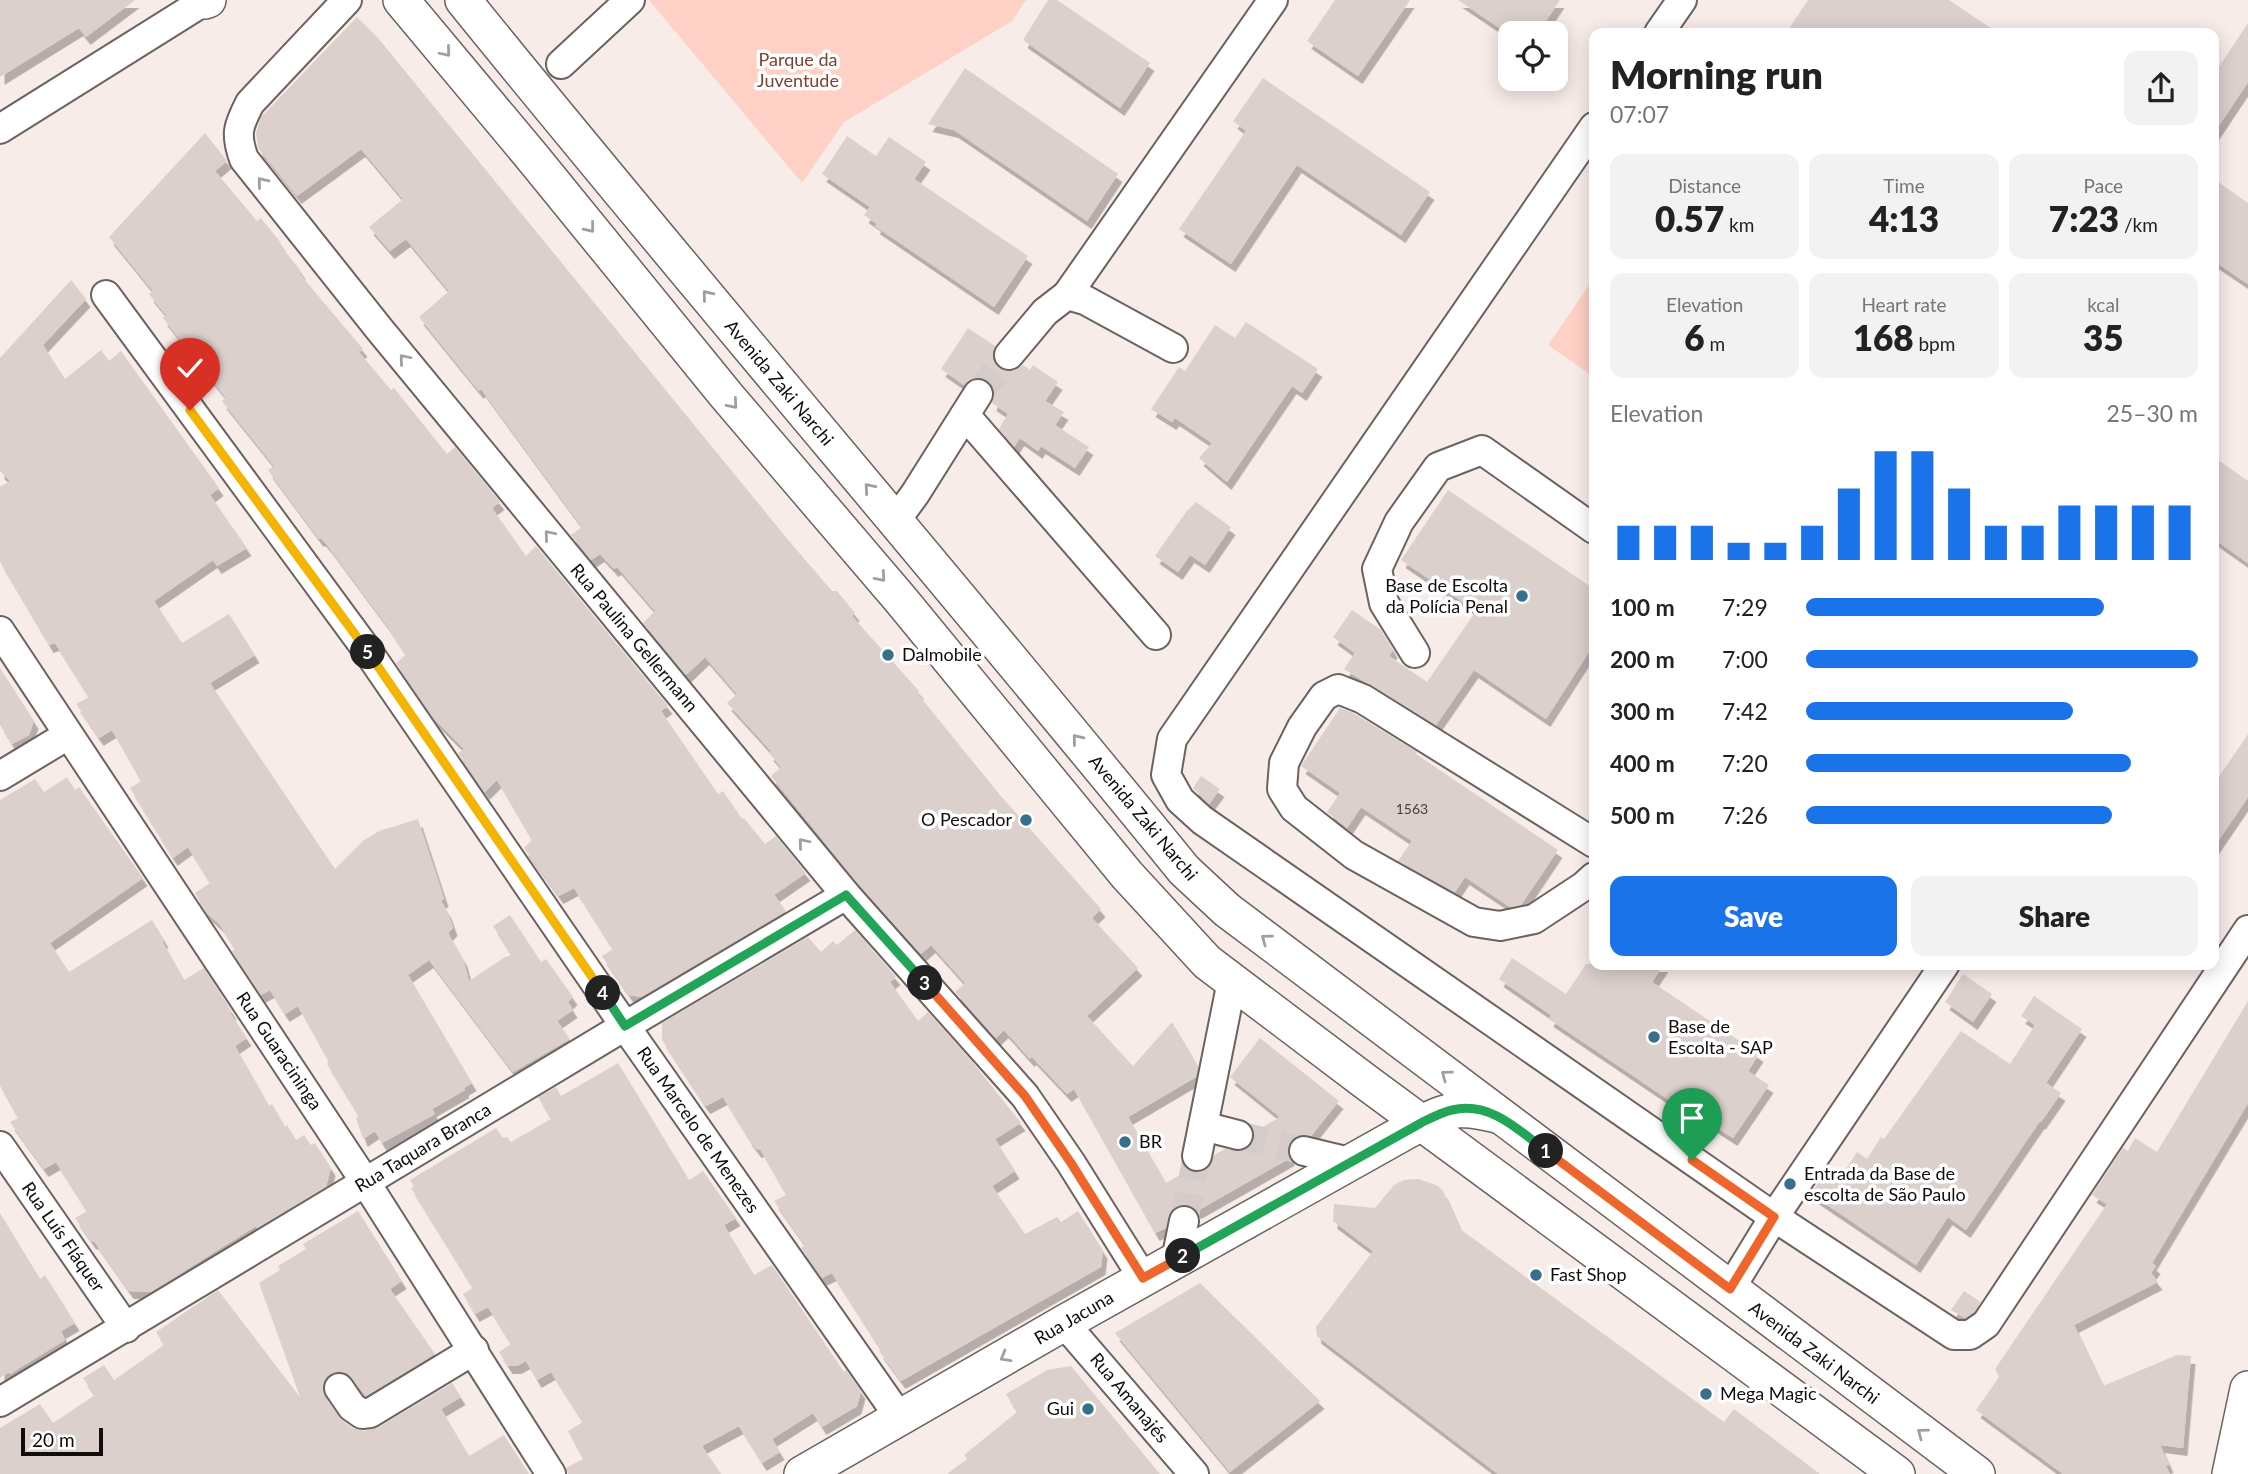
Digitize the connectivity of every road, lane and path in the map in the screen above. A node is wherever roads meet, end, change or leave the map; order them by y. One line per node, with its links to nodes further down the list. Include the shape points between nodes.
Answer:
1 (206, 0): 10 (street)
2 (347, 0): 25 (street, Rua Paulina Gellermann, one-way to 2, via 244,159 237,140 250,103)
3 (463, 0): 16 (main road, Avenida Zaki Narchi, one-way to 3)
4 (630, 0): 9 (street)
5 (1273, 0): 13 (street)
6 (1682, 0): 8 (street)
7 (400, 1): 28 (main road, one-way to 28, via 1127,875 1207,962)
8 (1662, 28)
9 (561, 64)
10 (0, 129)
11 (1589, 134): 39 (street, via 1172,738 1166,775 1180,800 1202,820)
12 (106, 295): 29 (street, Rua Marcelo de Menezes, via 364,646)
13 (1067, 295): 14 (street, via 1086,299); 15 (street, via 1045,312)
14 (1173, 348)
15 (1009, 355)
16 (896, 520): 19 (street, via 971,405); 30 (main road, Avenida Zaki Narchi, one-way to 16, via 1210,896)
17 (1589, 525): 20 (street, via 1482,450 1438,467 1399,522 1377,569 1384,603)
18 (0, 631): 21 (street, Rua Guaracininga)
19 (1156, 635)
20 (1415, 653)
21 (68, 735): 22 (street); 38 (street, Rua Guaracininga)
22 (0, 776)
23 (1589, 840): 24 (street, via 1363,699 1338,689 1324,696 1284,763 1282,789 1294,808 1354,855 1474,922 1500,926 1534,919)
24 (1589, 882)
25 (846, 895): 29 (street, Rua Taquara Branca); 42 (street, Rua Paulina Gellermann, via 1025,1096)
26 (2248, 930): 39 (street, via 1986,1324 1970,1335 1954,1335)
27 (1941, 970): 39 (street)
28 (1232, 981): 31 (main road); 32 (street)
29 (625, 1026): 38 (street, Rua Taquara Branca); 50 (street, Rua Marcelo de Menezes)
30 (1501, 1116): 31 (main road, Rua Jacuna, via 1459,1109); 43 (main road, Avenida Zaki Narchi)
31 (1421, 1123): 37 (main road, Rua Jacuna); 55 (main road)
32 (1203, 1126): 33 (street); 36 (street)
33 (1238, 1135)
34 (0, 1146): 45 (street, Rua Luís Fláquer)
35 (1304, 1151): 37 (street)
36 (1197, 1156)
37 (1350, 1162): 41 (main road, Rua Jacuna)
38 (366, 1182): 45 (street, Rua Taquara Branca); 46 (street, Rua Guaracininga)
39 (1774, 1217): 43 (street)
40 (1184, 1221): 41 (street)
41 (1176, 1260): 42 (main road, Rua Jacuna)
42 (1143, 1278): 44 (main road, Rua Jacuna)
43 (1730, 1289): 56 (main road, Avenida Zaki Narchi, one-way to 43)
44 (1064, 1323): 50 (main road, Rua Jacuna, one-way to 50); 54 (street, Rua Amanajés)
45 (126, 1328): 49 (street, Rua Taquara Branca)
46 (474, 1350): 47 (street, via 370,1413 352,1407); 52 (street, Rua Guaracininga)
47 (339, 1388)
48 (2248, 1389): 51 (main road)
49 (0, 1402)
50 (900, 1418): 53 (main road, Rua Jacuna)
51 (2227, 1466)
52 (551, 1474)
53 (802, 1474)
54 (1194, 1474)
55 (1897, 1474)
56 (1977, 1474)

